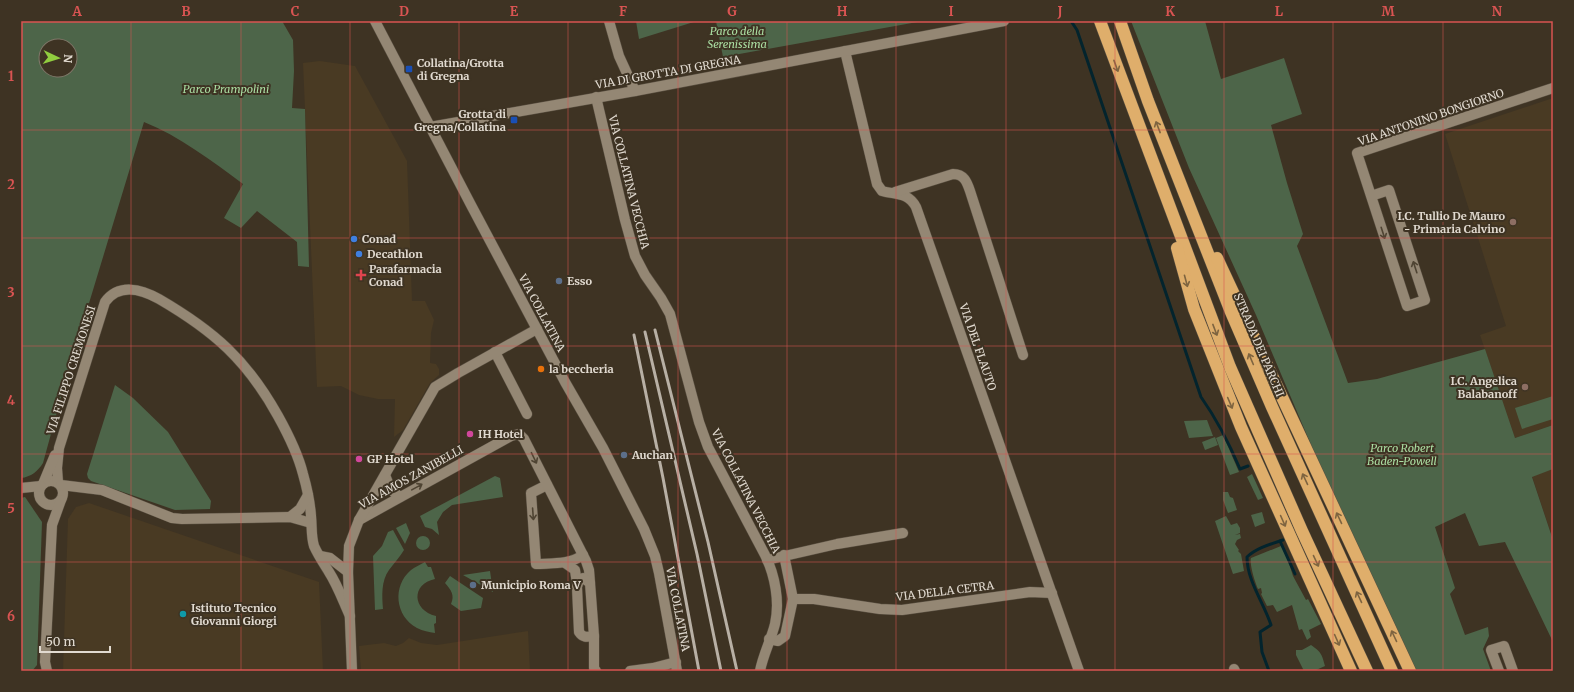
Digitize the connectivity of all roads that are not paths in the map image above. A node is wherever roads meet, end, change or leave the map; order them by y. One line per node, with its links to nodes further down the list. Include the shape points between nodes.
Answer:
1 (375, 21): 10 (street, VIA COLLATINA)
2 (609, 21): 8 (street, via 619,56)
3 (1004, 21): 6 (street, VIA DI GROTTA DI GREGNA)
4 (1120, 21): 11 (highway, STRADA DEI PARCHI, one-way to 4)
5 (1101, 25): 12 (highway, one-way to 12)
6 (845, 50): 8 (street, VIA DI GROTTA DI GREGNA); 13 (street, VIA DEL FLAUTO, via 877,184 882,191)
7 (1553, 88): 14 (street, VIA ANTONINO BONGIORNO, via 1357,153)
8 (635, 91): 9 (street, VIA DI GROTTA DI GREGNA)
9 (596, 97): 10 (street, VIA DI GROTTA DI GREGNA); 38 (street, VIA COLLATINA VECCHIA, via 635,256 670,314 708,447)
10 (430, 127): 15 (street, VIA COLLATINA)
11 (1172, 163): 58 (highway, STRADA DEI PARCHI, one-way to 11, via 1272,407); 59 (highway, one-way to 11)
12 (1157, 176): 56 (highway, one-way to 56, via 1194,309 1206,341 1241,427); 57 (highway, one-way to 57, via 1230,367 1302,531)
13 (894, 193): 17 (street, via 953,174 964,179); 44 (street, VIA DEL FLAUTO, via 911,199 916,207)
14 (1371, 196): 14 (street, VIA ANTONINO BONGIORNO, one-way to 14, via 1407,306 1426,300 1389,190)
15 (537, 329): 16 (street); 49 (street, VIA COLLATINA, via 603,448 648,538 659,573)
16 (495, 352): 18 (street); 20 (street, via 435,387)
17 (1023, 355)
18 (527, 414)
19 (59, 448): 21 (street, VIA FILIPPO CREMONESI, via 57,468); 25 (street, VIA FILIPPO CREMONESI); 26 (street, VIA FILIPPO CREMONESI, via 105,302 114,293 128,289 139,290 153,295 186,315 236,355 264,390 284,427 298,459)
20 (385, 475): 27 (street, via 391,490); 30 (street)
21 (60, 484): 24 (street); 25 (street, via 50,480); 28 (street, via 63,489)
22 (547, 485): 27 (street, VIA AMOS ZANIBELLI, one-way to 22, via 519,434 524,438); 35 (street); 39 (street, one-way to 39, via 532,493 536,564)
23 (21, 488): 25 (street)
24 (85, 489): 28 (street); 29 (street, via 102,490 172,518)
25 (42, 492): 28 (street, via 51,505 58,503); 32 (street)
26 (308, 495): 29 (street, via 300,509); 31 (street, VIA FILIPPO CREMONESI)
27 (400, 497): 30 (street, VIA AMOS ZANIBELLI)
28 (62, 498): 32 (street)
29 (290, 517): 31 (street)
30 (359, 520): 34 (street)
31 (311, 523): 37 (street, VIA FILIPPO CREMONESI, via 314,545)
32 (52, 525): 50 (street)
33 (903, 533): 36 (street)
34 (349, 546): 37 (street, via 338,556); 41 (street)
35 (583, 555): 39 (street); 42 (street, via 588,566)
36 (784, 555): 38 (street); 45 (street)
37 (325, 557): 40 (street, VIA FILIPPO CREMONESI); 41 (street)
38 (767, 560): 48 (street, VIA COLLATINA VECCHIA, via 773,579 776,604 775,623)
39 (565, 563): 43 (street, via 575,570)
40 (329, 572): 41 (street); 46 (street, VIA FILIPPO CREMONESI)
41 (348, 576): 46 (street)
42 (590, 583): 43 (street, via 583,578); 47 (street)
43 (577, 584): 47 (street, via 579,632 585,637)
44 (1052, 593): 45 (street, VIA DELLA CETRA, via 1030,592 902,610 876,609 814,599); 55 (street, VIA DEL FLAUTO)
45 (793, 599): 48 (street, via 785,636 778,641)
46 (350, 616): 51 (street)
47 (594, 636): 52 (street)
48 (769, 639): 54 (street, VIA COLLATINA VECCHIA)
49 (676, 666): 53 (street)
50 (44, 668)
51 (352, 671)
52 (596, 671)
53 (630, 671)
54 (760, 671)
55 (1079, 671)
56 (1352, 671)
57 (1368, 671)
58 (1392, 671)
59 (1410, 671)
60 (1499, 671): 61 (street, via 1491,650 1504,646)
61 (1513, 671)

